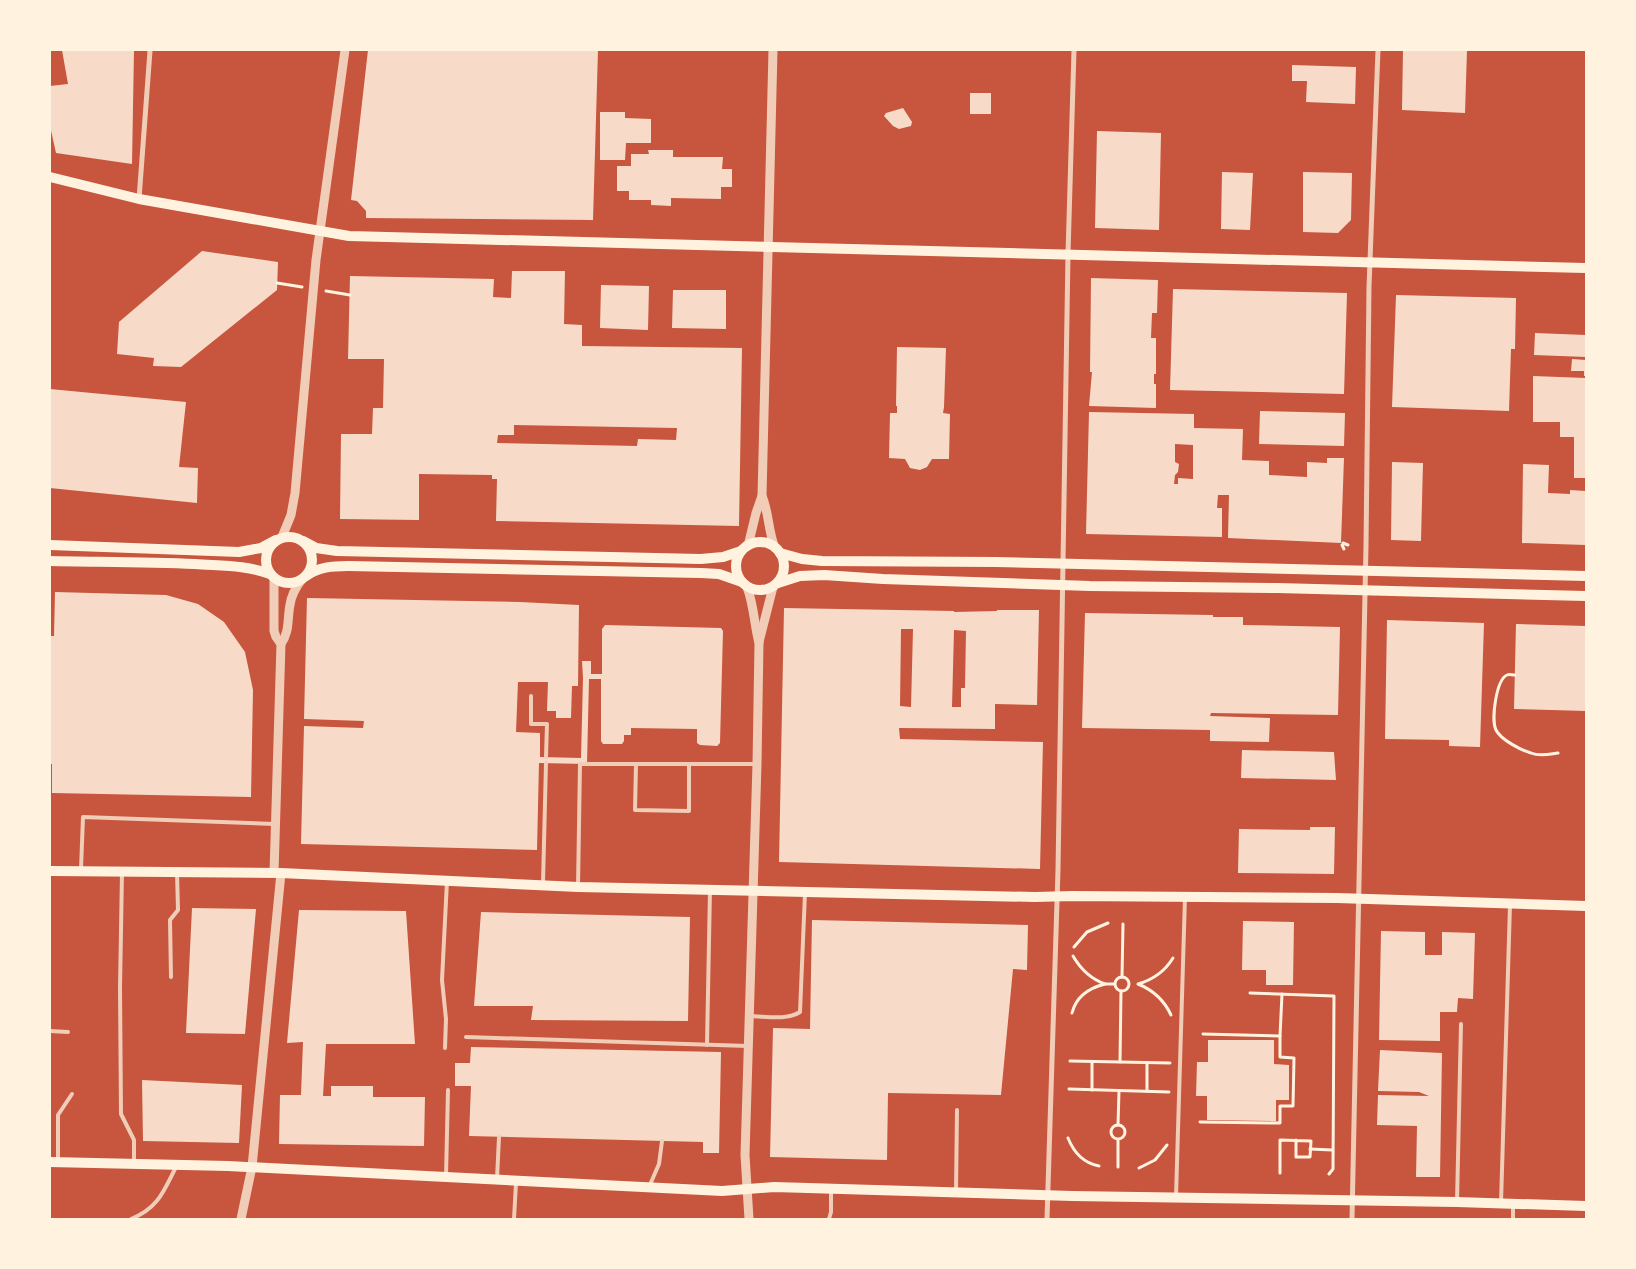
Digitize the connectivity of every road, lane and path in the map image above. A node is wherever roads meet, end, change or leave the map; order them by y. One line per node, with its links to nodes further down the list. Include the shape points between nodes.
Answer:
1 (150, 50): 7 (street)
2 (344, 50): 8 (street)
3 (773, 50): 9 (street)
4 (1074, 50): 10 (street)
5 (1378, 50): 11 (street)
6 (50, 176): 7 (main road)
7 (139, 199): 8 (main road)
8 (319, 232): 9 (main road, via 420,239); 14 (street, via 295,492 291,515)
9 (768, 247): 10 (main road); 13 (street)
10 (1068, 254): 11 (main road); 22 (street)
11 (1369, 262): 12 (main road); 23 (street)
12 (1586, 268)
13 (762, 496): 18 (street); 20 (street, via 770,533)
14 (279, 539): 15 (main road, via 290,536); 17 (main road, via 261,548 239,552); 24 (main road, via 266,552 266,567)
15 (303, 542): 18 (main road, via 337,551 701,559 723,557); 26 (main road, via 312,554 311,569)
16 (1344, 544): 19 (path)
17 (50, 545)
18 (745, 548): 20 (main road, via 761,543); 27 (main road, via 736,566)
19 (1344, 549)
20 (778, 550): 22 (main road, via 822,562); 28 (main road, via 784,568)
21 (50, 561): 24 (main road, via 235,566)
22 (1063, 564): 23 (main road); 29 (street)
23 (1365, 572): 25 (main road); 30 (street)
24 (272, 576): 26 (main road, via 284,583); 33 (street, via 274,631)
25 (1586, 576)
26 (304, 578): 27 (main road, via 328,567 348,566 701,573 718,574); 33 (street, via 291,598 288,631)
27 (745, 585): 28 (main road, via 755,590); 32 (street, via 751,597)
28 (775, 585): 29 (main road, via 800,576 824,575 883,580); 32 (street)
29 (1063, 585): 30 (main road); 54 (street)
30 (1364, 590): 31 (main road); 56 (street)
31 (1586, 596)
32 (759, 643): 41 (street)
33 (281, 644): 42 (street)
34 (1515, 675): 36 (path, via 1506,675 1498,687 1494,710 1496,730 1507,742 1532,754)
35 (531, 696): 37 (lane, via 531,724 546,724)
36 (1558, 753)
37 (546, 757)
38 (546, 763): 49 (lane)
39 (636, 764): 40 (lane); 40 (lane, via 635,810 689,811); 50 (lane, via 580,764)
40 (688, 764): 41 (lane)
41 (757, 764): 52 (street)
42 (275, 824): 44 (lane, via 83,817); 47 (street)
43 (50, 871): 44 (main road)
44 (81, 872): 45 (main road)
45 (122, 872): 46 (main road); 109 (lane, via 121,1114 134,1140)
46 (177, 872): 47 (main road); 64 (lane, via 178,910 170,920)
47 (277, 873): 48 (main road); 112 (street)
48 (447, 881): 49 (main road); 84 (lane, via 442,980)
49 (543, 886): 50 (main road)
50 (578, 887): 51 (main road)
51 (710, 890): 52 (main road); 82 (lane)
52 (753, 891): 53 (main road); 75 (street)
53 (805, 891): 54 (main road); 75 (lane, via 800,1012 788,1016)
54 (1058, 896): 55 (main road); 124 (street)
55 (1185, 897): 56 (main road); 125 (lane)
56 (1358, 899): 57 (main road); 126 (street)
57 (1510, 903): 58 (main road); 128 (lane)
58 (1586, 906)
59 (1108, 923): 61 (path, via 1087,932)
60 (1123, 924): 65 (path)
61 (1074, 947)
62 (1073, 956): 66 (path, via 1086,973)
63 (1172, 958): 68 (path, via 1155,976)
64 (170, 976)
65 (1122, 977): 67 (path); 69 (path, via 1128,980)
66 (1104, 984): 67 (path); 73 (path, via 1085,993)
67 (1114, 984): 70 (path)
68 (1138, 984): 69 (path); 74 (path, via 1160,998)
69 (1129, 985): 70 (path)
70 (1121, 992): 87 (path)
71 (1250, 993): 72 (path)
72 (1282, 994): 80 (path); 116 (path, via 1334,996 1333,1169)
73 (1072, 1013)
74 (1172, 1015)
75 (749, 1016): 83 (street)
76 (1462, 1024): 127 (lane)
77 (50, 1031): 78 (lane)
78 (68, 1032)
79 (1203, 1034): 80 (path)
80 (1280, 1036): 98 (path, via 1280,1057 1294,1058 1293,1106 1280,1106 1280,1123)
81 (466, 1037): 82 (lane)
82 (707, 1044): 83 (lane)
83 (748, 1046): 121 (street)
84 (445, 1048)
85 (1070, 1061): 86 (path)
86 (1092, 1062): 87 (path); 92 (path)
87 (1120, 1062): 88 (path)
88 (1147, 1063): 89 (path); 94 (path)
89 (1170, 1063)
90 (1069, 1089): 92 (path)
91 (448, 1090): 117 (lane)
92 (1092, 1090): 93 (path)
93 (1119, 1090): 94 (path); 99 (path)
94 (1146, 1091): 95 (path)
95 (1170, 1092)
96 (72, 1094): 108 (lane, via 58,1115)
97 (957, 1110): 123 (lane)
98 (1200, 1122)
99 (1118, 1125): 102 (path, via 1111,1131 1113,1138); 102 (path, via 1126,1132)
100 (499, 1137): 118 (lane)
101 (1068, 1138): 111 (path, via 1085,1162)
102 (1118, 1140): 113 (path)
103 (1296, 1140): 106 (path, via 1311,1141); 106 (path, via 1296,1157 1310,1157); 115 (path, via 1280,1140)
104 (662, 1141): 120 (lane, via 659,1164)
105 (1167, 1145): 114 (path, via 1154,1160)
106 (1310, 1149): 107 (path)
107 (1332, 1150)
108 (54, 1162): 109 (main road)
109 (134, 1164): 110 (main road)
110 (177, 1165): 112 (main road); 131 (lane, via 158,1201)
111 (1099, 1166)
112 (252, 1167): 117 (main road); 132 (street)
113 (1118, 1167)
114 (1139, 1168)
115 (1280, 1173)
116 (1329, 1174)
117 (446, 1177): 118 (main road)
118 (497, 1180): 119 (main road)
119 (516, 1180): 120 (main road); 133 (lane)
120 (649, 1187): 121 (main road, via 722,1191)
121 (747, 1189): 122 (main road); 134 (street)
122 (831, 1189): 123 (main road); 135 (lane)
123 (956, 1192): 124 (main road)
124 (1048, 1195): 125 (main road); 136 (street)
125 (1176, 1198): 126 (main road)
126 (1352, 1201): 127 (main road); 137 (street)
127 (1457, 1202): 128 (main road)
128 (1501, 1204): 129 (main road)
129 (1513, 1204): 130 (main road); 138 (lane)
130 (1586, 1206)
131 (131, 1219)
132 (242, 1219)
133 (514, 1219)
134 (748, 1219)
135 (829, 1219)
136 (1047, 1219)
137 (1352, 1219)
138 (1513, 1219)

